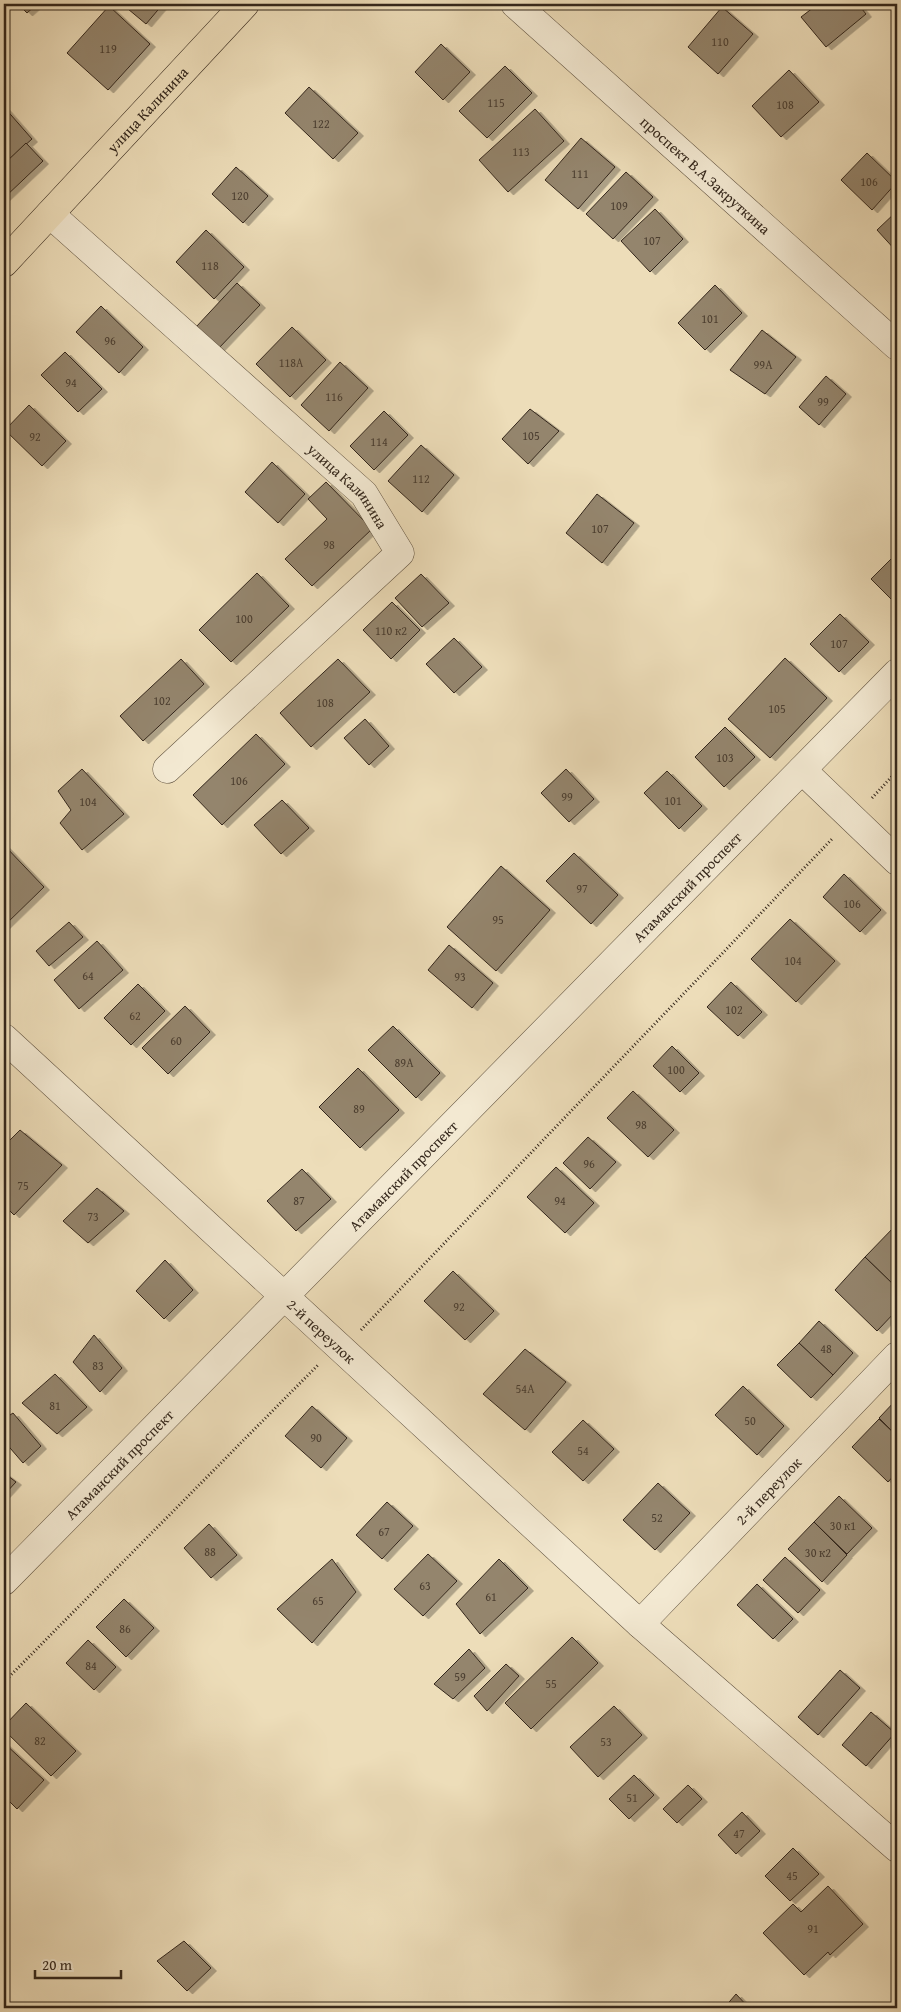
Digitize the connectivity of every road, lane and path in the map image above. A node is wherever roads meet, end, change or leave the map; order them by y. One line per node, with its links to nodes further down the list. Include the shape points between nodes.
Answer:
1 (245, 4): 3 (main road, улица Калинина)
2 (515, 4): 5 (street, проспект В.А.Закруткина)
3 (50, 214): 4 (main road, улица Калинина); 7 (street, улица Калинина, via 364,494 400,553)
4 (4, 263)
5 (897, 346)
6 (897, 674): 8 (street, Атаманский проспект)
7 (167, 769)
8 (802, 770): 10 (street); 13 (street, Атаманский проспект)
9 (897, 771): 10 (path)
10 (852, 818): 11 (street); 14 (path, via 362,1330)
11 (897, 861)
12 (4, 1038): 13 (street, 2-й переулок)
13 (284, 1297): 14 (street, 2-й переулок); 16 (street, Атаманский проспект)
14 (339, 1348): 17 (street, 2-й переулок); 18 (path, via 315,1367)
15 (897, 1356): 17 (street, 2-й переулок)
16 (4, 1581)
17 (640, 1624): 19 (street, 2-й переулок)
18 (4, 1682)
19 (897, 1848)

